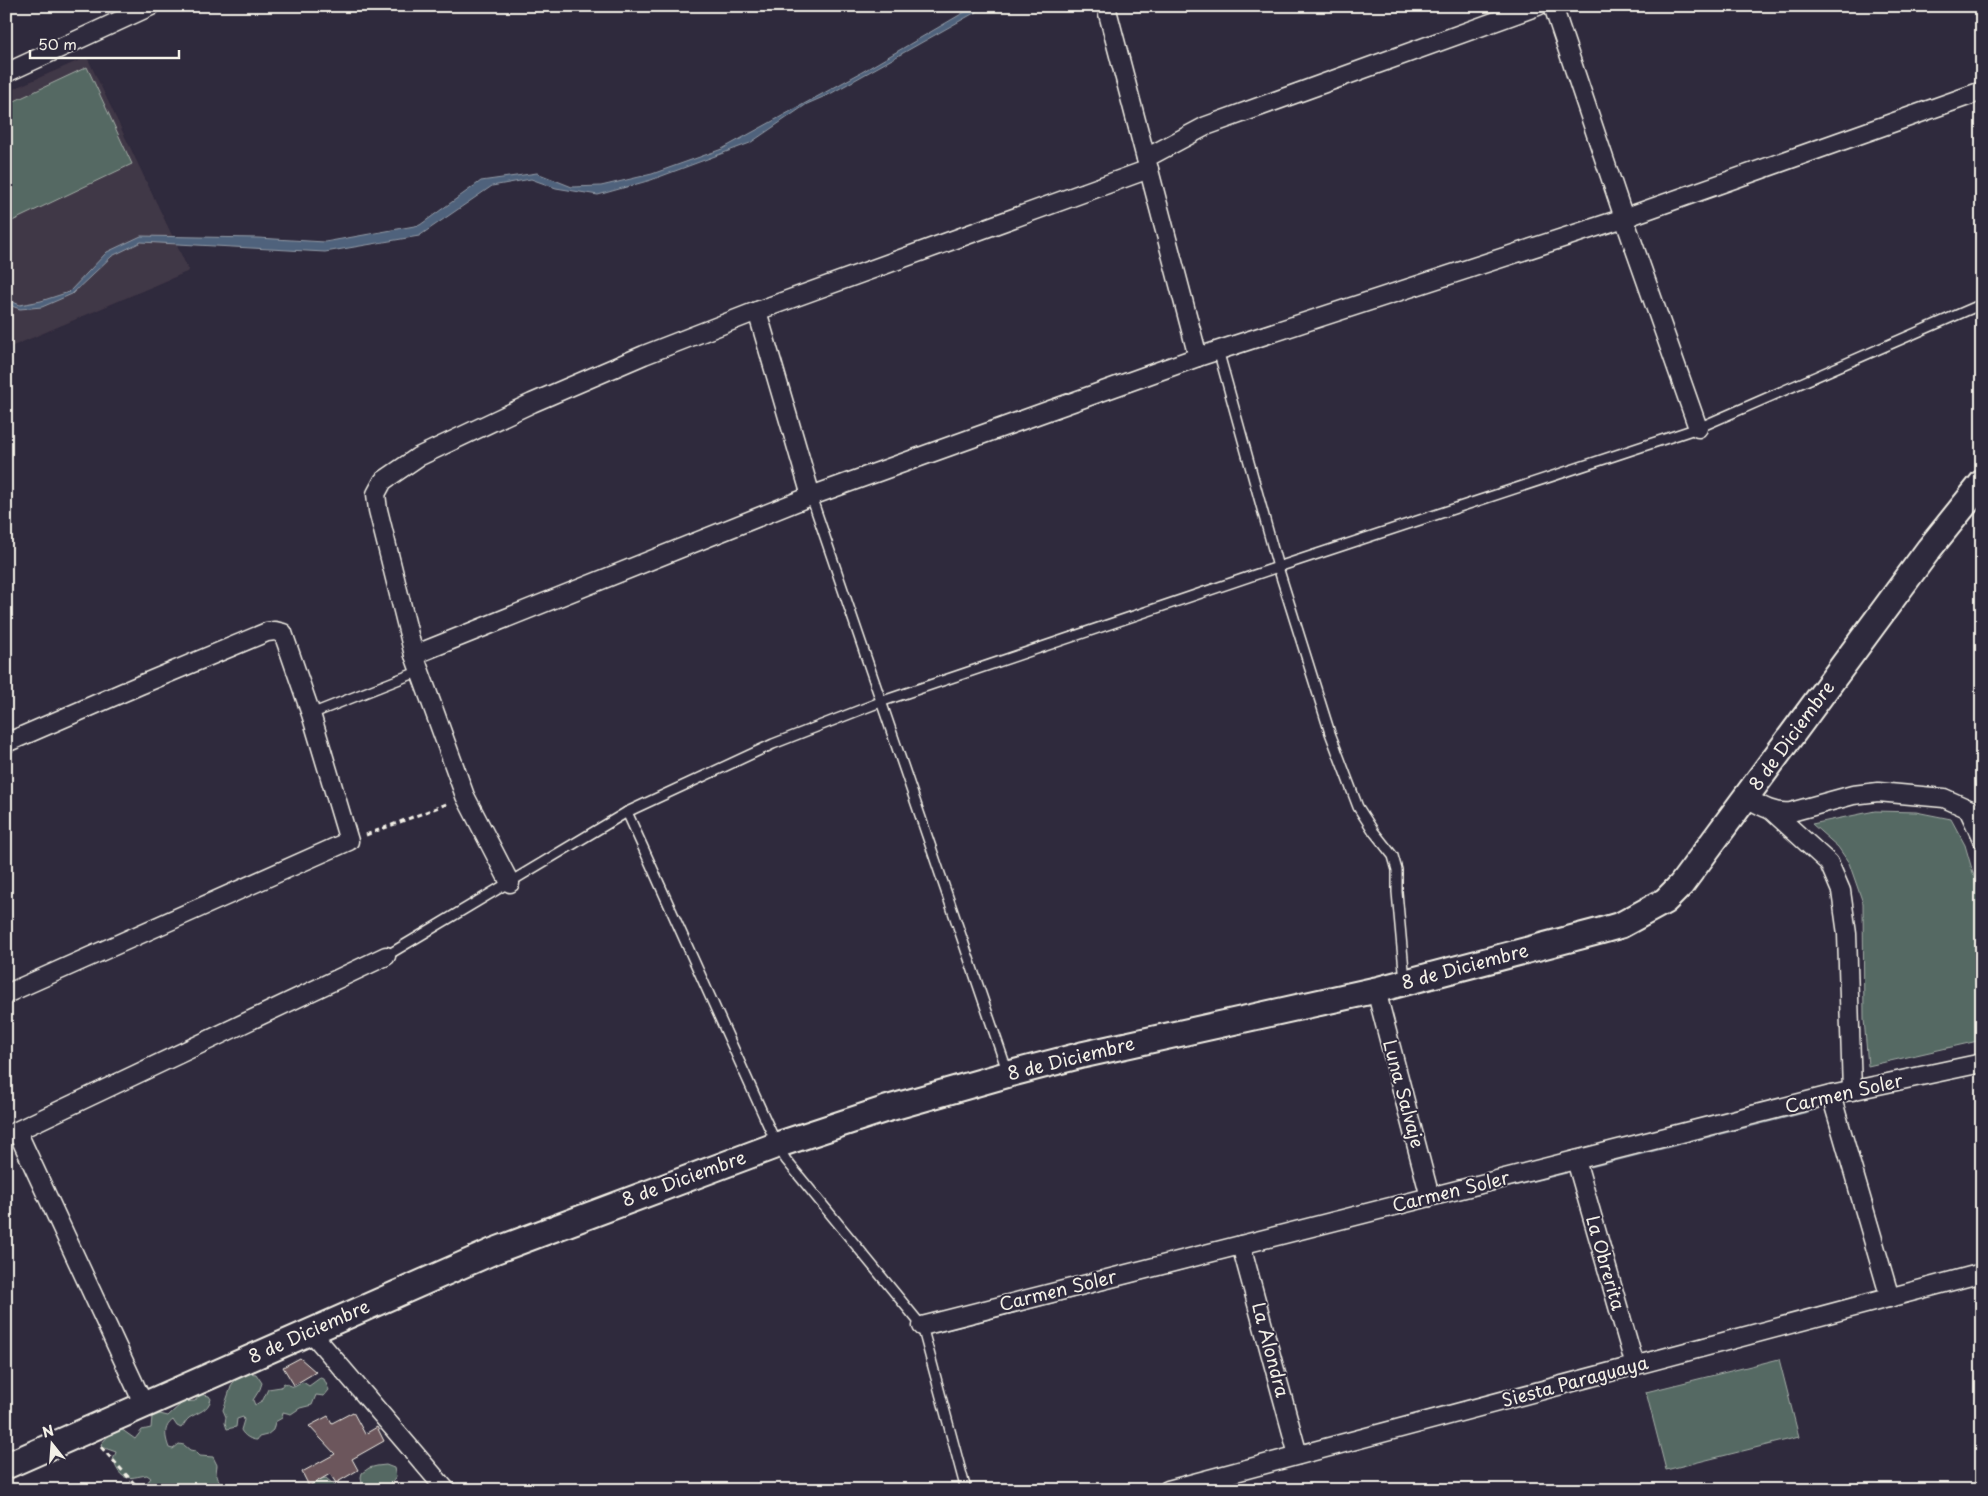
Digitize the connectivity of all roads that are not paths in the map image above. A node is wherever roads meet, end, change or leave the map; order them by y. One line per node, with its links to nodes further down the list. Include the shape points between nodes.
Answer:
1 (151, 6): 5 (street)
2 (1106, 6): 7 (street)
3 (1538, 6): 7 (street, via 1206,126)
4 (1553, 6): 8 (street)
5 (6, 73)
6 (1982, 91): 8 (street)
7 (1147, 163): 10 (street); 12 (street)
8 (1624, 218): 11 (street); 13 (street)
9 (1982, 304): 13 (lane)
10 (757, 311): 15 (street); 17 (street, via 532,403 418,457 383,482 376,494 378,510)
11 (1218, 350): 12 (street); 16 (lane)
12 (1198, 357): 15 (street)
13 (1698, 428): 16 (lane)
14 (1982, 483): 21 (street, 8 de Diciembre, via 1929,549)
15 (811, 496): 17 (street); 18 (lane)
16 (1278, 567): 18 (lane); 28 (lane, via 1330,733 1358,808 1394,856)
17 (417, 663): 19 (lane); 26 (street, via 465,796)
18 (882, 701): 23 (lane, via 773,744); 32 (lane)
19 (312, 714): 20 (street, via 283,633 275,630 140,684); 30 (street, via 349,841)
20 (6, 744)
21 (1746, 798): 22 (street); 28 (street, 8 de Diciembre, via 1681,885 1665,901 1621,925)
22 (1772, 811): 24 (street, via 1791,812 1853,795 1878,792 1944,798); 33 (street, via 1829,863 1841,891 1847,934)
23 (627, 812): 26 (lane); 36 (lane)
24 (1975, 812): 25 (street)
25 (1982, 839)
26 (510, 883): 27 (lane)
27 (386, 956): 35 (street)
28 (1405, 982): 29 (street, 8 de Diciembre)
29 (1376, 990): 32 (street, 8 de Diciembre); 38 (street, Luna Salvaje)
30 (6, 994)
31 (1982, 1063): 33 (street, Carmen Soler)
32 (1008, 1074): 36 (street, 8 de Diciembre)
33 (1852, 1091): 34 (street, Carmen Soler)
34 (1831, 1095): 37 (street, Carmen Soler); 41 (street)
35 (12, 1134): 45 (street)
36 (777, 1145): 42 (lane); 43 (street, 8 de Diciembre, via 494,1251)
37 (1576, 1160): 38 (street, Carmen Soler); 44 (street, La Obrerita)
38 (1430, 1197): 39 (street, Carmen Soler)
39 (1241, 1245): 42 (street, Carmen Soler); 46 (street, La Alondra)
40 (1982, 1273): 41 (street, Siesta Paraguaya)
41 (1890, 1298): 44 (street, Siesta Paraguaya)
42 (922, 1326): 49 (lane)
43 (311, 1332): 45 (street, 8 de Diciembre); 48 (street)
44 (1635, 1366): 46 (street, Siesta Paraguaya)
45 (144, 1405): 47 (street, 8 de Diciembre)
46 (1298, 1455): 50 (street, Siesta Paraguaya)
47 (6, 1466)
48 (446, 1490)
49 (966, 1490)
50 (1168, 1490)

